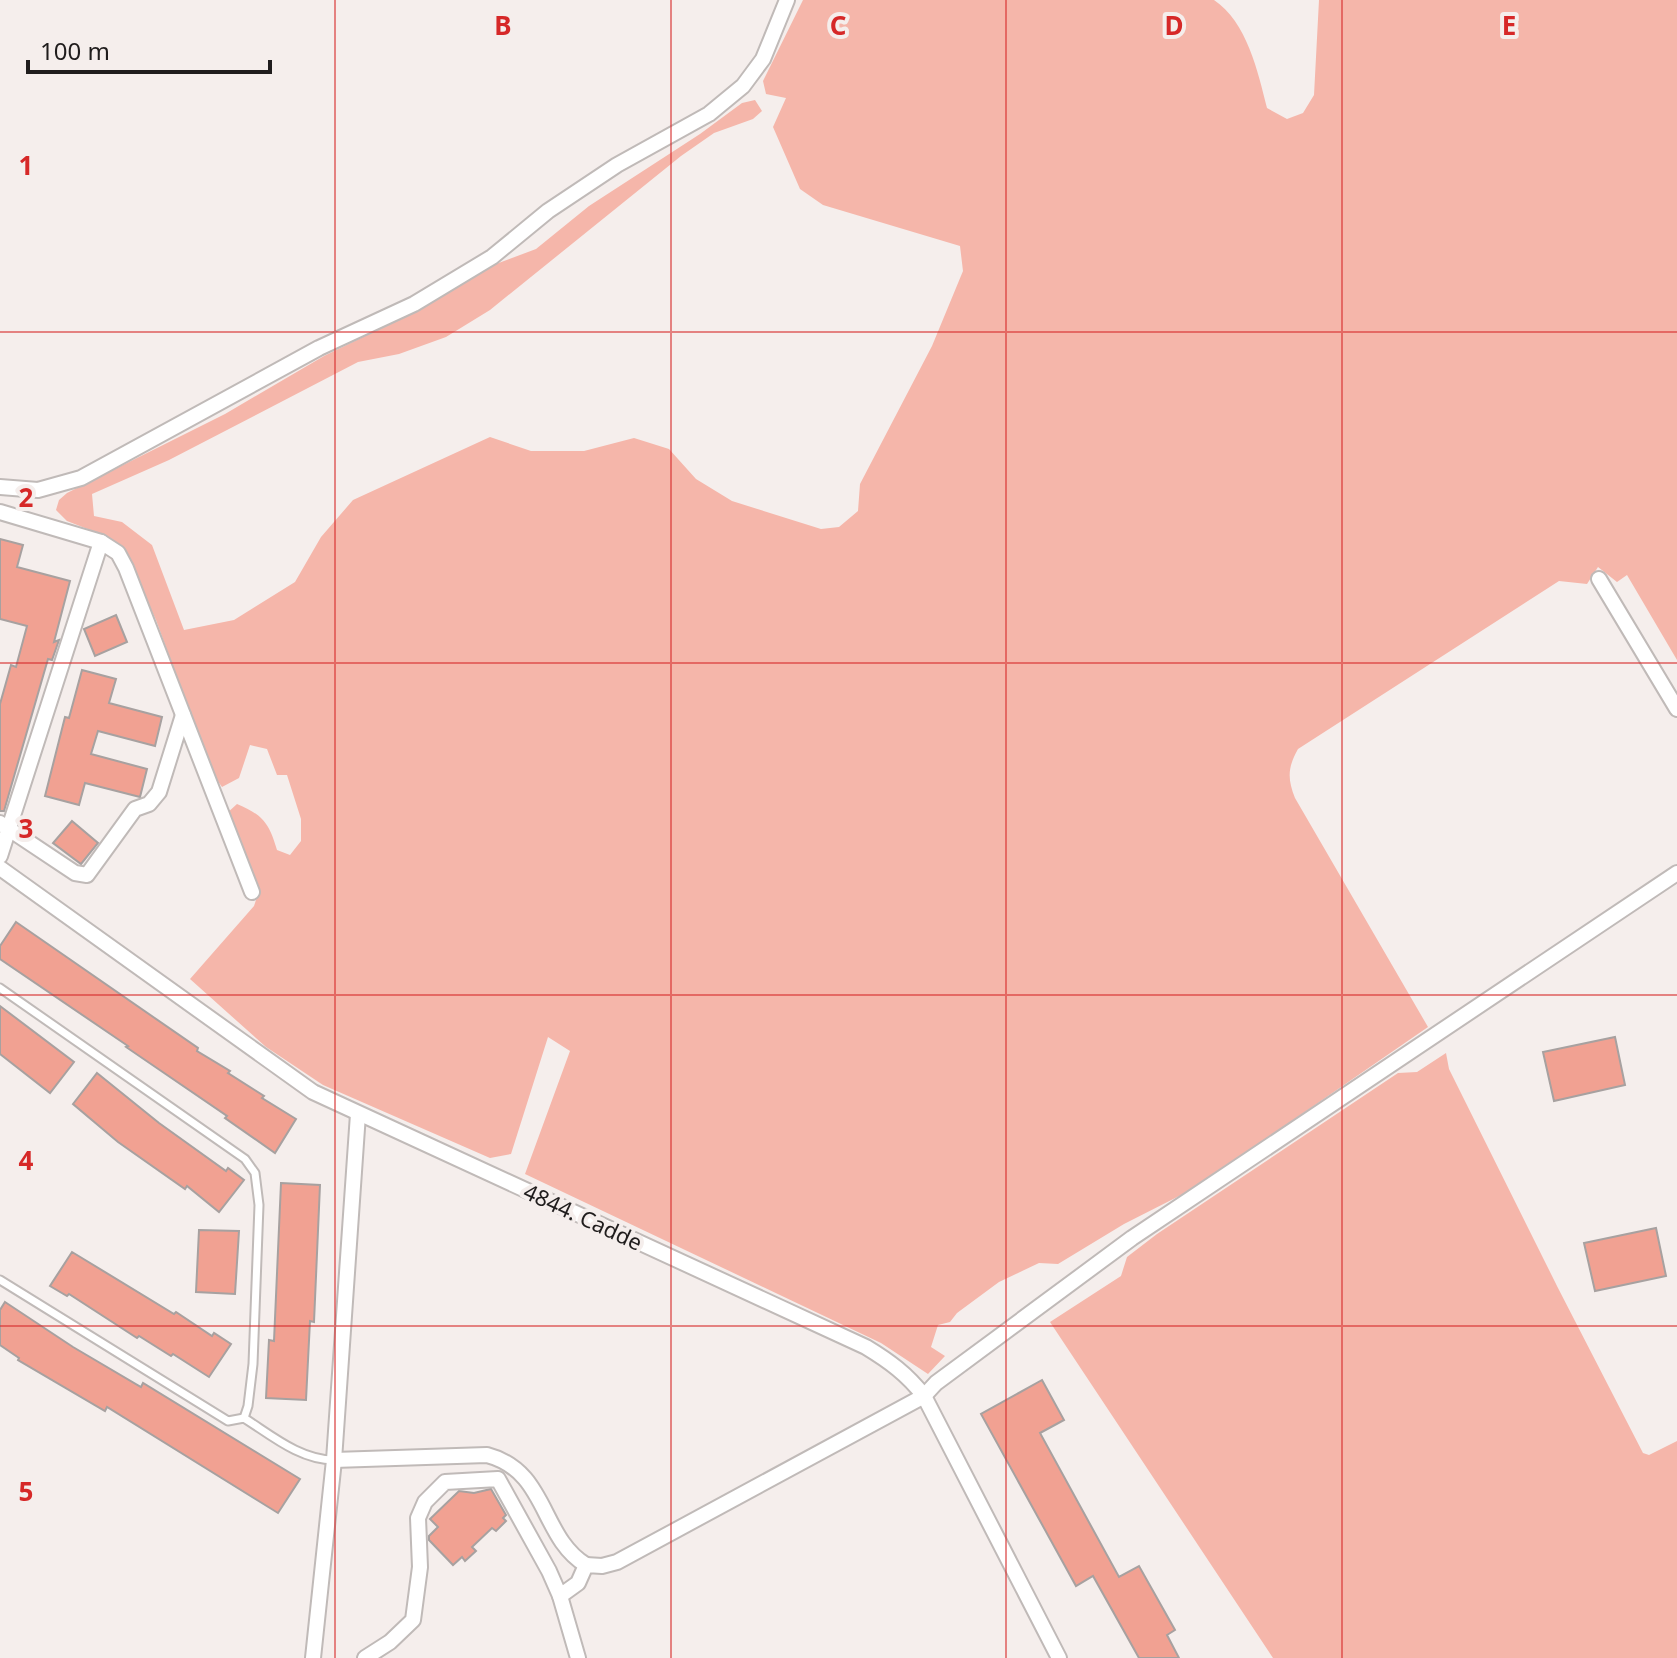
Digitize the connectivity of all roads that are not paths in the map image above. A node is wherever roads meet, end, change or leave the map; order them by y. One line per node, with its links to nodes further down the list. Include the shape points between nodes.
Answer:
1 (787, 0): 2 (street, via 763,59 743,86 709,114 548,211 492,257 414,304 319,348 81,478 38,490)
2 (0, 487)
3 (0, 512): 4 (street)
4 (101, 542): 7 (street, via 118,553 126,568); 8 (street)
5 (1599, 579): 6 (street)
6 (1677, 709)
7 (183, 715): 8 (street, via 159,792 149,804 135,809 87,875 75,873); 12 (street)
8 (4, 826): 9 (street)
9 (0, 856)
10 (0, 868): 14 (street, 4844. Cadde, via 313,1092)
11 (1677, 873): 16 (street, via 1132,1238)
12 (252, 892)
13 (0, 988): 17 (lane, via 245,1159 255,1173 259,1205 253,1364)
14 (358, 1114): 16 (street, 4844. Cadde, via 866,1347 910,1378); 18 (street)
15 (0, 1280): 17 (lane, via 228,1421)
16 (924, 1396): 19 (street, via 617,1562); 24 (street, 4844. Cadde)
17 (244, 1418): 18 (lane, via 316,1460)
18 (334, 1460): 19 (street, via 487,1455 505,1459 533,1486 564,1545); 21 (street)
19 (586, 1565): 20 (street, via 578,1583)
20 (560, 1596): 22 (street, via 498,1479 445,1482 418,1518 420,1567 413,1620); 23 (street)
21 (313, 1658)
22 (365, 1658)
23 (578, 1658)
24 (1059, 1658)

